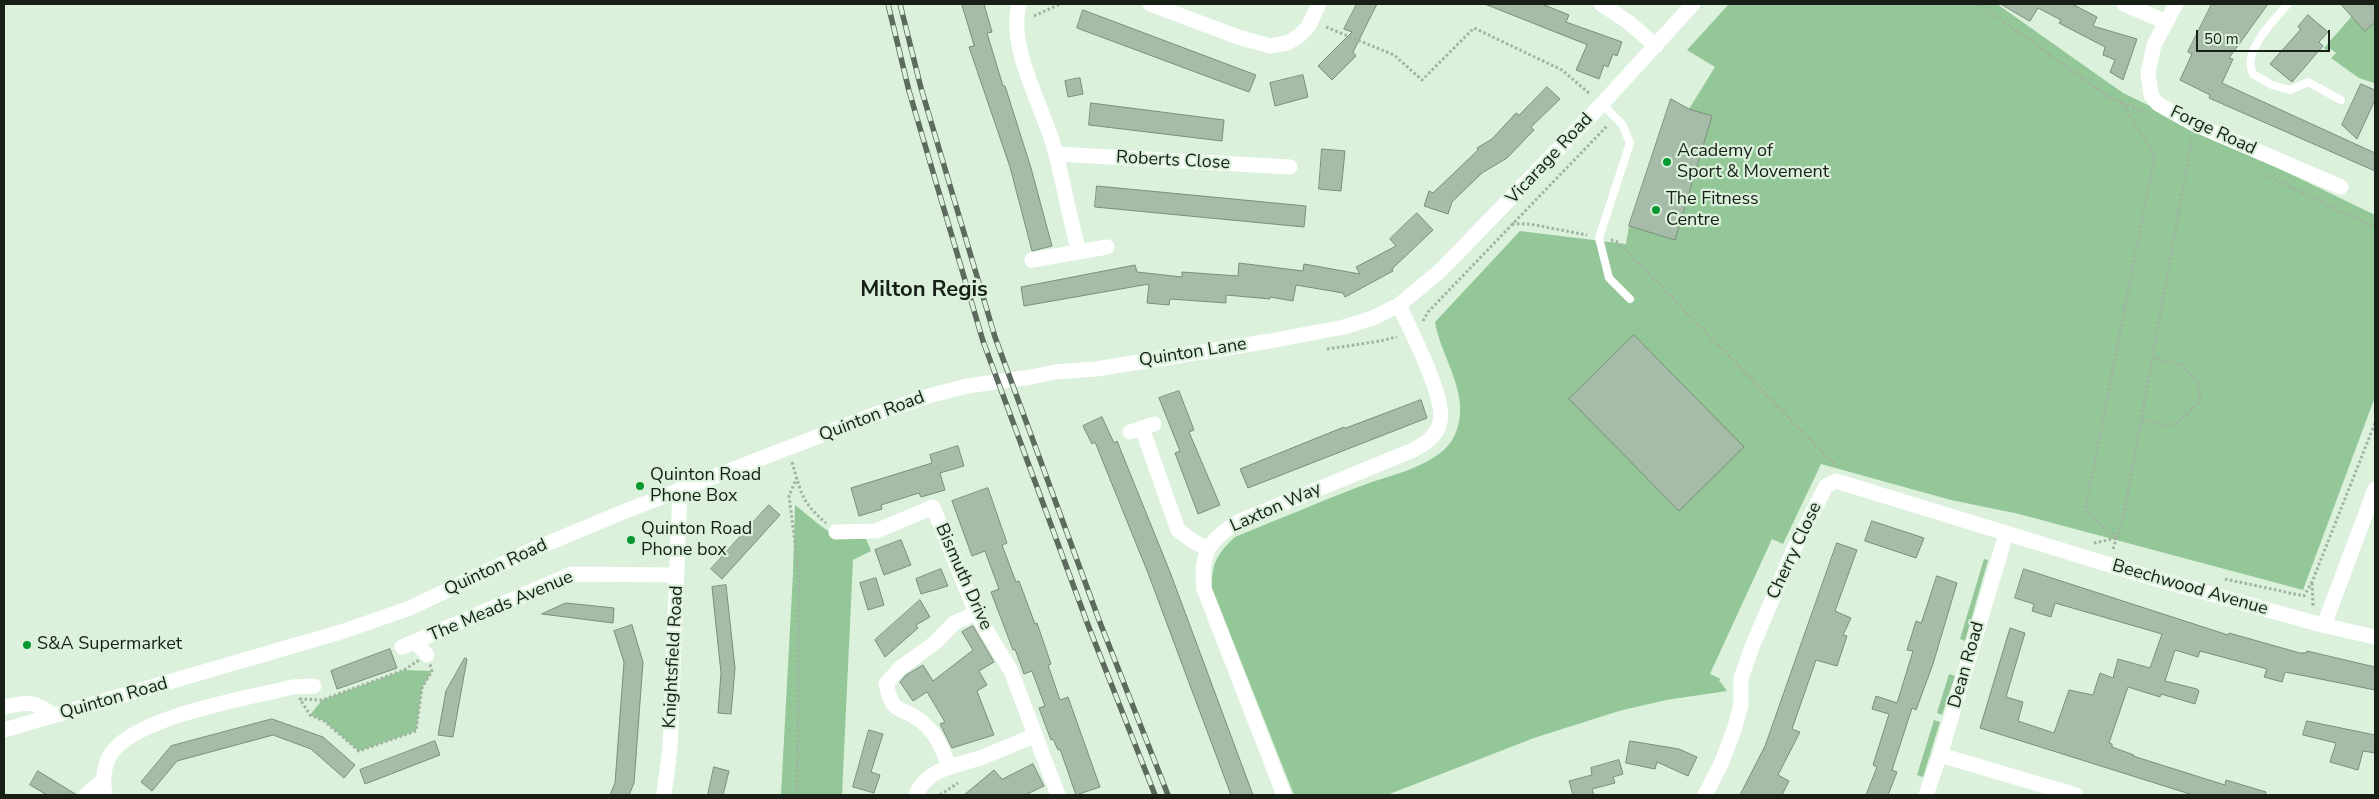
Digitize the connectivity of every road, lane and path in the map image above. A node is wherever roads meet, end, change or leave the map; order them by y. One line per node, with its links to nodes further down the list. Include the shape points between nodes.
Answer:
1 (1019, 4): 21 (street, via 1016,16 1020,50)
2 (1150, 4): 10 (street, via 1270,46 1287,43 1300,36)
3 (1320, 4): 10 (street)
4 (1601, 4): 12 (street)
5 (1693, 4): 12 (street, Vicarage Road)
6 (1979, 4): 14 (path, via 2100,91)
7 (2124, 4): 11 (street)
8 (2176, 4): 11 (street, Forge Road)
9 (2288, 4): 13 (lane, via 2258,41 2251,62 2253,74 2272,85 2290,90 2308,82)
10 (1310, 21): 15 (path, via 1394,55 1422,80 1474,28 1562,70)
11 (2166, 22): 24 (street, Forge Road, via 2154,45 2148,73 2151,95 2158,104 2192,123)
12 (1656, 46): 15 (street, Vicarage Road)
13 (2341, 100)
14 (2121, 101): 16 (path); 46 (path, via 2155,154 2086,511)
15 (1602, 104): 27 (lane, via 1622,124 1630,143); 32 (street, Vicarage Road, via 1440,272)
16 (2148, 115)
17 (1609, 123): 25 (path)
18 (2183, 133): 19 (path)
19 (2192, 138): 20 (path); 34 (path)
20 (2200, 142)
21 (1056, 154): 22 (street, Roberts Close); 29 (street)
22 (1290, 167)
23 (2260, 171): 26 (path)
24 (2341, 188)
25 (1512, 224): 27 (path, via 1530,224); 33 (path, via 1428,312)
26 (2375, 228)
27 (1598, 238): 31 (lane, via 1609,278); 40 (path, via 1616,242 1648,272)
28 (1107, 247): 29 (street)
29 (1079, 252): 30 (street)
30 (1032, 260)
31 (1630, 299)
32 (1399, 305): 35 (street, Quinton Lane, via 1344,327); 48 (street, Laxton Way, via 1434,386 1440,422 1432,438 1411,451 1240,521 1217,536)
33 (1421, 324)
34 (2152, 358): 36 (path); 36 (path, via 2183,366 2199,385 2199,402 2171,426)
35 (982, 385): 39 (street, Quinton Road, via 932,395)
36 (2141, 420): 46 (path)
37 (2375, 423): 51 (path)
38 (1142, 428): 48 (street, via 1178,530)
39 (789, 449): 41 (path); 42 (street, Quinton Road)
40 (1840, 470)
41 (797, 477): 44 (path, via 801,494 811,510); 67 (path, via 789,496 799,575)
42 (680, 489): 50 (street, Knightsfield Road); 59 (street, Quinton Road, via 532,550 410,608 344,631)
43 (2375, 489): 53 (street)
44 (836, 532): 52 (street, Bismuth Drive, via 876,531 933,508)
45 (2006, 534): 53 (street, Beechwood Avenue); 62 (street, Dean Road); 71 (street, Cherry Close, via 1836,481 1826,486 1752,647 1742,678 1741,705 1734,730)
46 (2117, 538): 47 (path); 49 (path)
47 (2089, 544)
48 (1208, 548): 70 (street, via 1202,569 1204,589)
49 (2110, 555)
50 (678, 575): 55 (street, The Meads Avenue, via 572,574 409,645); 66 (street, Knightsfield Road, via 670,748)
51 (2312, 582)
52 (976, 613): 61 (street, Bismuth Drive, via 1011,671); 63 (street, via 954,623 936,642 900,668 886,684 889,698 898,710 920,720 940,741)
53 (2322, 625): 54 (street, Beechwood Avenue)
54 (2375, 637)
55 (427, 655): 57 (path, via 404,670 322,700); 57 (path, via 432,671 422,688 416,731 359,751 324,721 310,715)
56 (314, 686): 57 (street)
57 (296, 693): 64 (street, via 149,725 120,743 108,758)
58 (4, 707): 59 (street, via 24,702 41,706)
59 (53, 716): 60 (street, Quinton Road)
60 (4, 730)
61 (1034, 736): 63 (street, via 980,758); 69 (street, Bismuth Drive)
62 (1940, 755): 72 (street, Dean Road); 73 (street)
63 (949, 766): 68 (street, via 920,783)
64 (104, 788): 65 (street)
65 (86, 795)
66 (664, 795)
67 (797, 795)
68 (916, 795)
69 (1058, 795)
70 (1284, 795)
71 (1705, 795)
72 (1926, 795)
73 (2076, 795)

